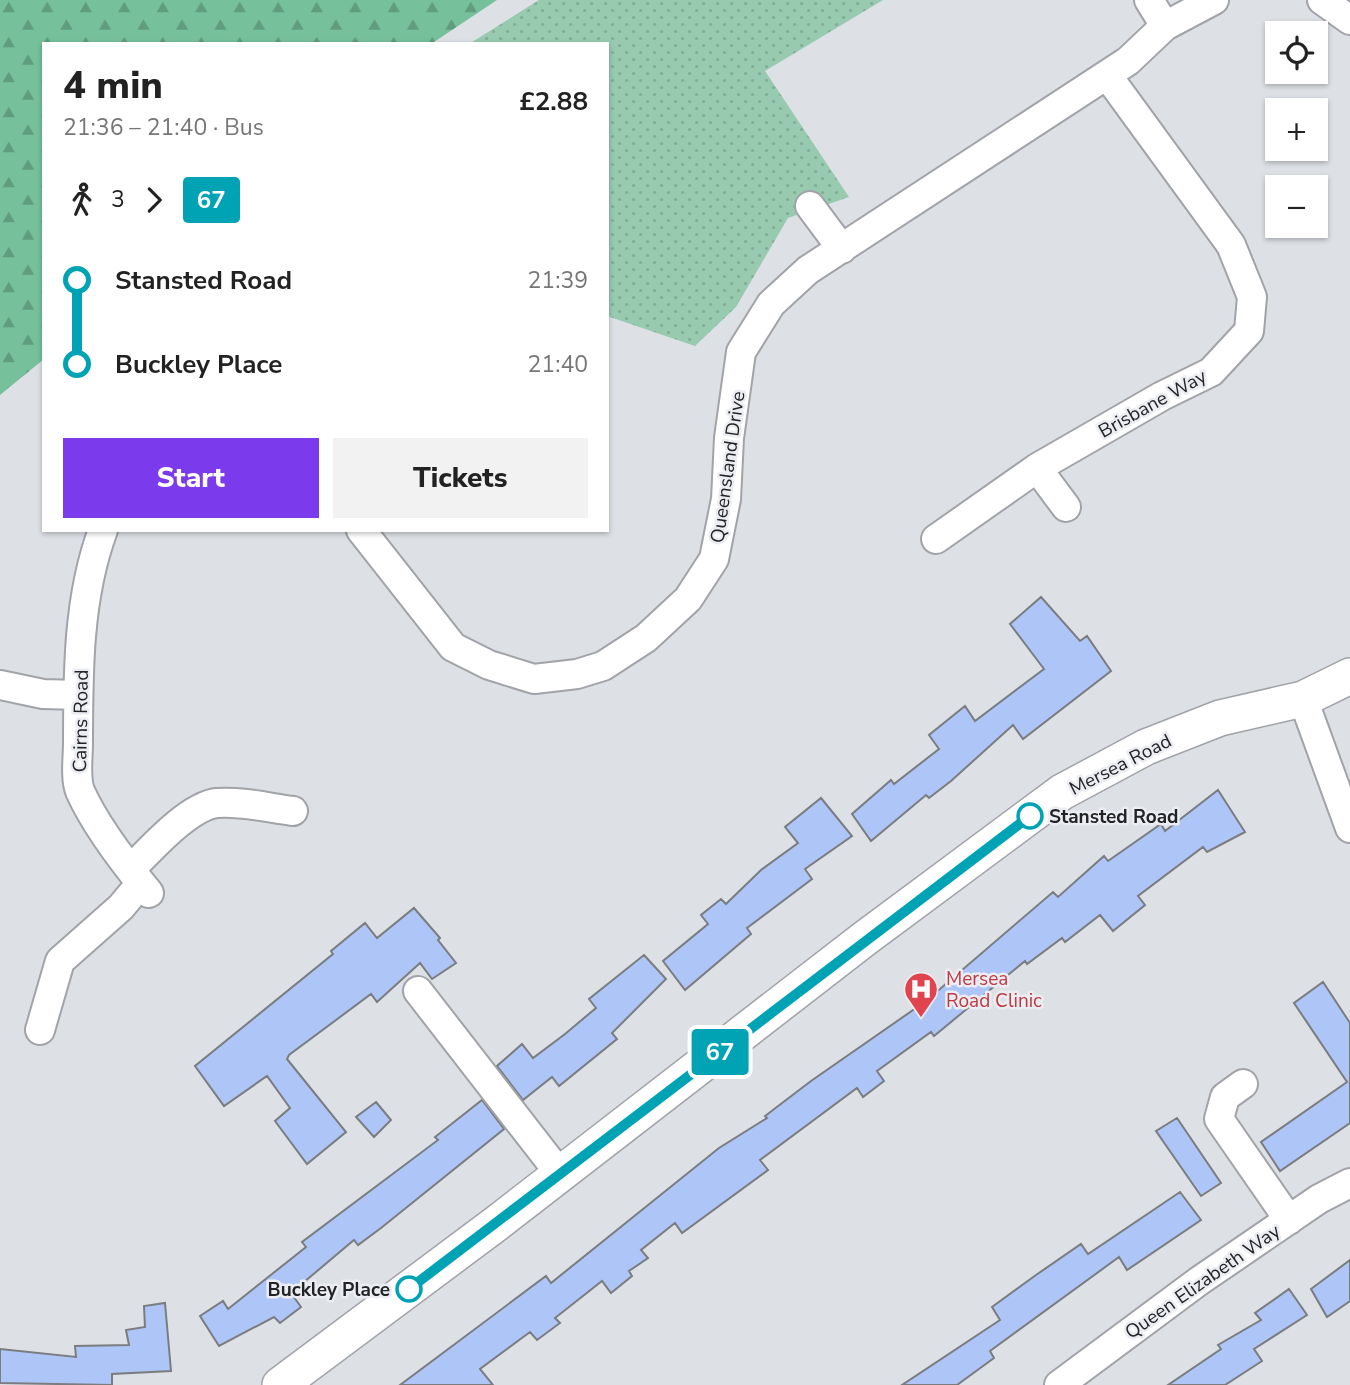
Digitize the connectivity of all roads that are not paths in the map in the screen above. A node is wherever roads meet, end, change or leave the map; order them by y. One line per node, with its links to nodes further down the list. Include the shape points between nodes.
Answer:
1 (1149, 0): 5 (street)
2 (1214, 0): 5 (street, Queensland Drive)
3 (1322, 0): 4 (street)
4 (1350, 20)
5 (1166, 26): 6 (street, Queensland Drive)
6 (1107, 75): 8 (street, Queensland Drive); 9 (street, Brisbane Way, via 1231,245 1252,297 1249,331 1211,372)
7 (810, 206): 8 (street)
8 (842, 249): 12 (street, Queensland Drive, via 808,270 771,304 741,352 726,499 714,559 688,599 646,638 603,666 534,678 489,665 453,647)
9 (1037, 468): 10 (street); 13 (street, Brisbane Way)
10 (1066, 507)
11 (102, 532): 16 (street, Cairns Road, via 83,610)
12 (363, 532)
13 (936, 539)
14 (1350, 676): 17 (main road, Mersea Road)
15 (0, 685): 16 (street)
16 (78, 695): 20 (street, Cairns Road, via 79,789)
17 (1303, 699): 19 (street); 24 (main road, Mersea Road, via 1220,719 1146,747 1062,792)
18 (293, 811): 20 (street, via 215,803 199,809 178,825)
19 (1350, 828)
20 (141, 882): 22 (street, via 121,907 60,961)
21 (418, 991): 24 (street)
22 (40, 1031)
23 (1243, 1084): 26 (street, via 1225,1097 1219,1119)
24 (560, 1174): 28 (main road, Mersea Road)
25 (1350, 1183): 26 (street, Queen Elizabeth Way)
26 (1289, 1220): 27 (street, Queen Elizabeth Way)
27 (1061, 1384)
28 (280, 1385)

